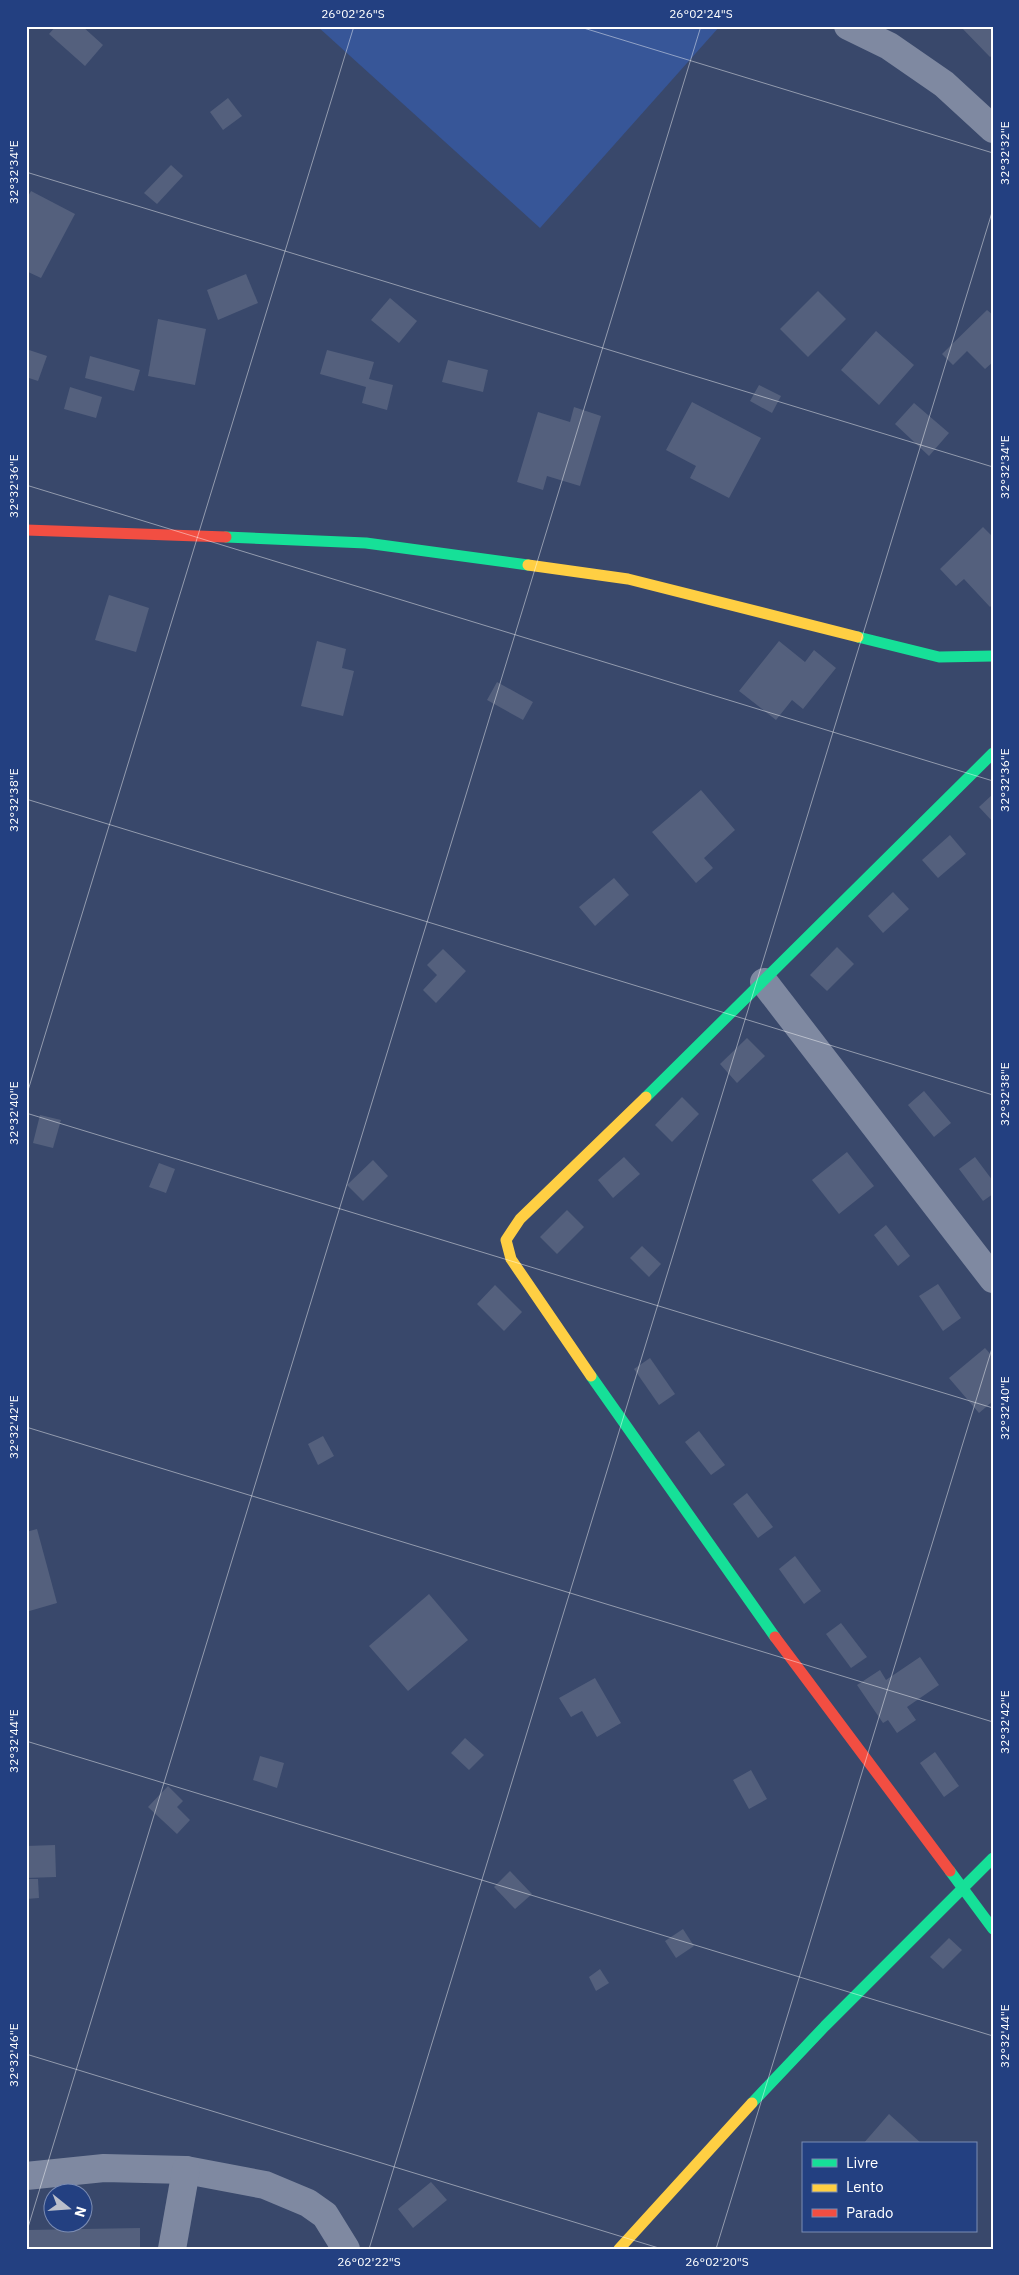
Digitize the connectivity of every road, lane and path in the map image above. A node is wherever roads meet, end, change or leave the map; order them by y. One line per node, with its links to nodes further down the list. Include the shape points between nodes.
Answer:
1 (848, 26): 2 (street, via 889,46 944,84)
2 (993, 129)
3 (26, 530): 4 (street, via 366,543 628,579 939,658)
4 (993, 656)
5 (993, 752): 6 (street)
6 (764, 982): 7 (street); 9 (street, via 520,1219 506,1240 511,1259 646,1457)
7 (993, 1279)
8 (993, 1858): 9 (street)
9 (963, 1889): 10 (street); 15 (street, via 825,2026)
10 (993, 1929)
11 (186, 2170): 12 (street, via 104,2168); 13 (street); 14 (street, via 265,2186 308,2203 325,2215)
12 (26, 2176)
13 (172, 2249)
14 (346, 2249)
15 (619, 2249)

